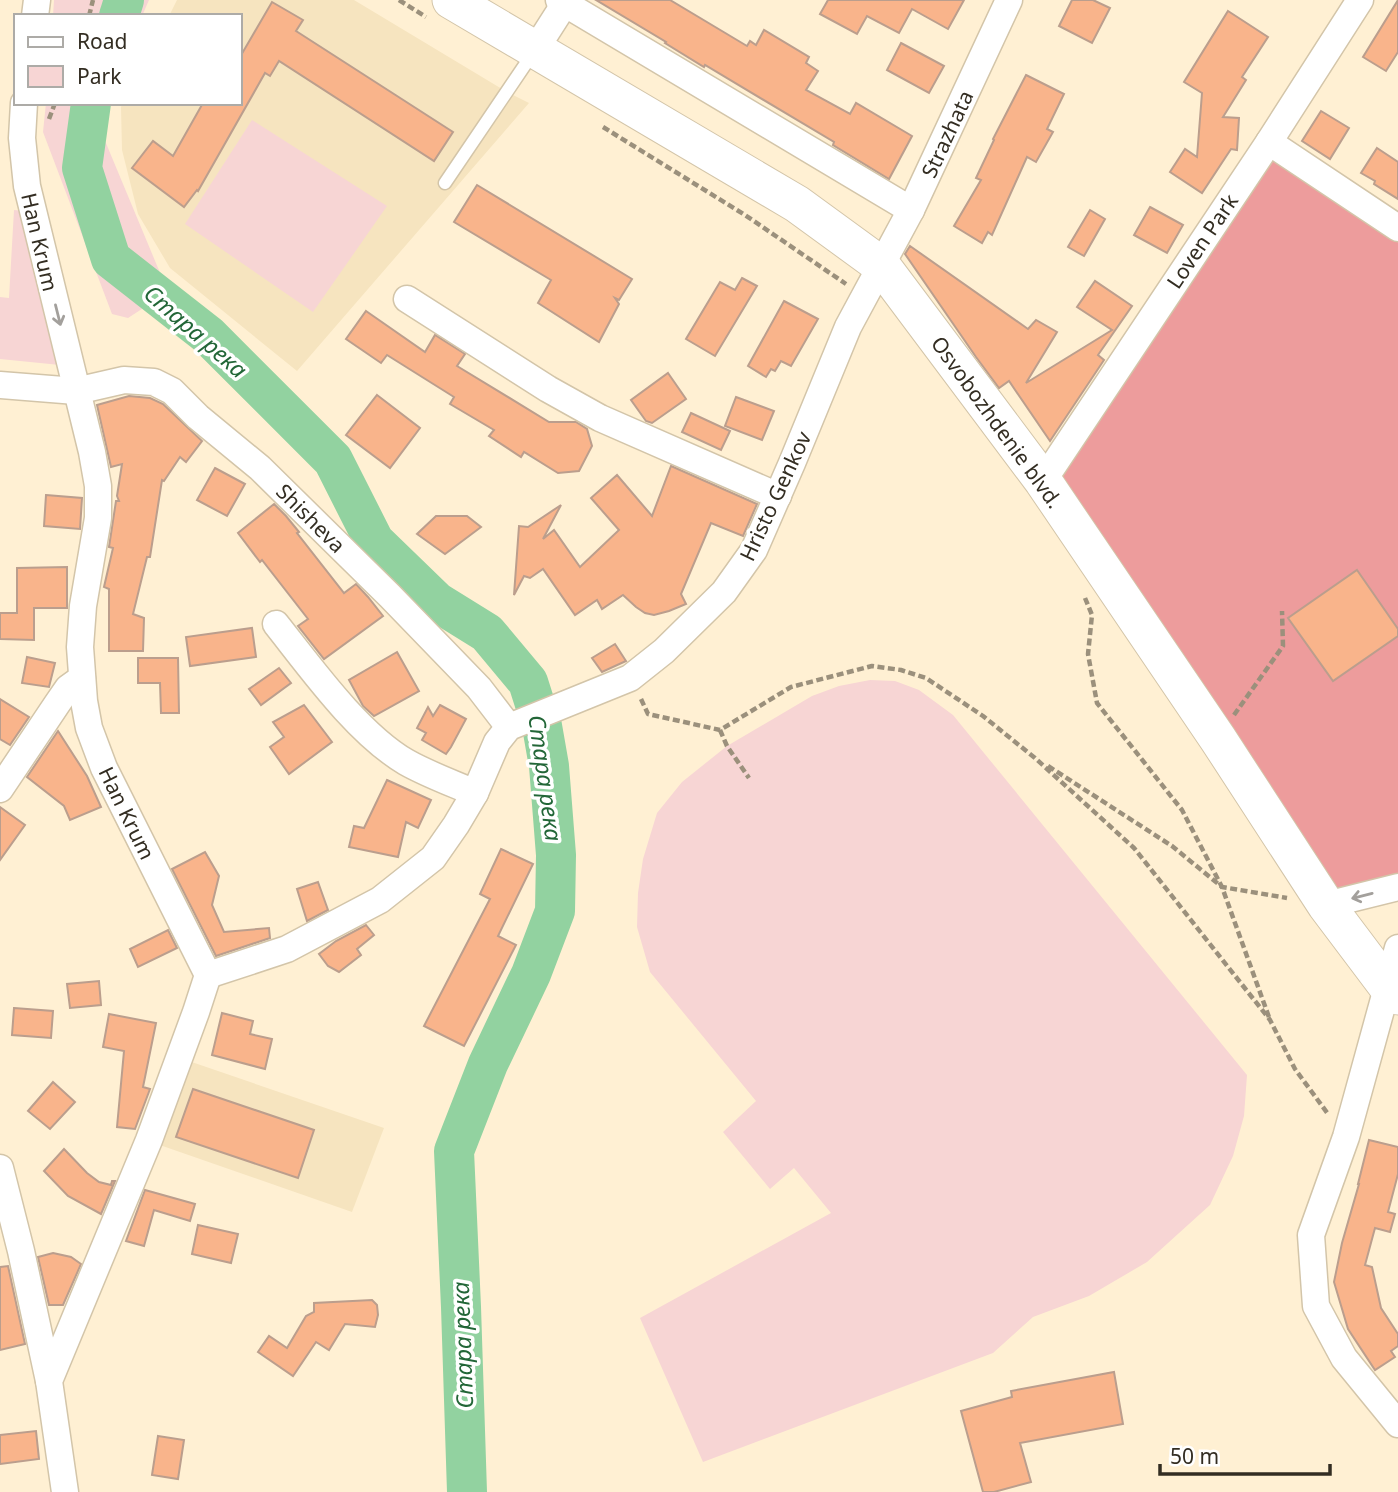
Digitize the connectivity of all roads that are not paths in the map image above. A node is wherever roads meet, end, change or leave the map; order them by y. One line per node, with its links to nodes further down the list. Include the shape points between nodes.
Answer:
1 (1009, 0): 9 (street, Strazhata)
2 (1360, 0): 7 (street, Loven Park)
3 (564, 1): 5 (street); 9 (street)
4 (441, 10): 5 (main road, Osvobozhdenie blvd.)
5 (535, 50): 8 (lane); 11 (main road, Osvobozhdenie blvd., via 797,205)
6 (24, 105): 14 (street, Han Krum, one-way to 14, via 27,186)
7 (1269, 142): 10 (street); 15 (street, Loven Park)
8 (445, 183)
9 (911, 210): 11 (street, Strazhata)
10 (1398, 228)
11 (874, 282): 15 (main road, Osvobozhdenie blvd.); 16 (street, Hristo Genkov, via 848,327)
12 (407, 299): 16 (street, via 600,418)
13 (0, 385): 14 (street, Shisheva)
14 (76, 391): 18 (street, Han Krum, via 98,486 98,517 83,606); 19 (street, Shisheva, via 124,380 154,382 172,391 260,468)
15 (1042, 481): 23 (main road, Osvobozhdenie blvd.)
16 (778, 496): 19 (street, Hristo Genkov, via 754,550 724,592 664,651 630,678)
17 (276, 624): 21 (street, via 378,742 406,762)
18 (82, 678): 20 (street, via 68,688); 25 (street, Han Krum, via 89,728 104,768)
19 (514, 725): 21 (street, via 497,741)
20 (0, 789)
21 (475, 793): 25 (street, via 433,858 380,900 287,949)
22 (1398, 887): 23 (street, one-way to 23)
23 (1326, 905): 26 (main road, Osvobozhdenie blvd.)
24 (1398, 948): 26 (street)
25 (208, 975): 28 (street, via 149,1140)
26 (1393, 991): 29 (street, via 1311,1235 1316,1306 1344,1358)
27 (0, 1168): 28 (street)
28 (49, 1381): 30 (street)
29 (1398, 1424)
30 (65, 1492)

